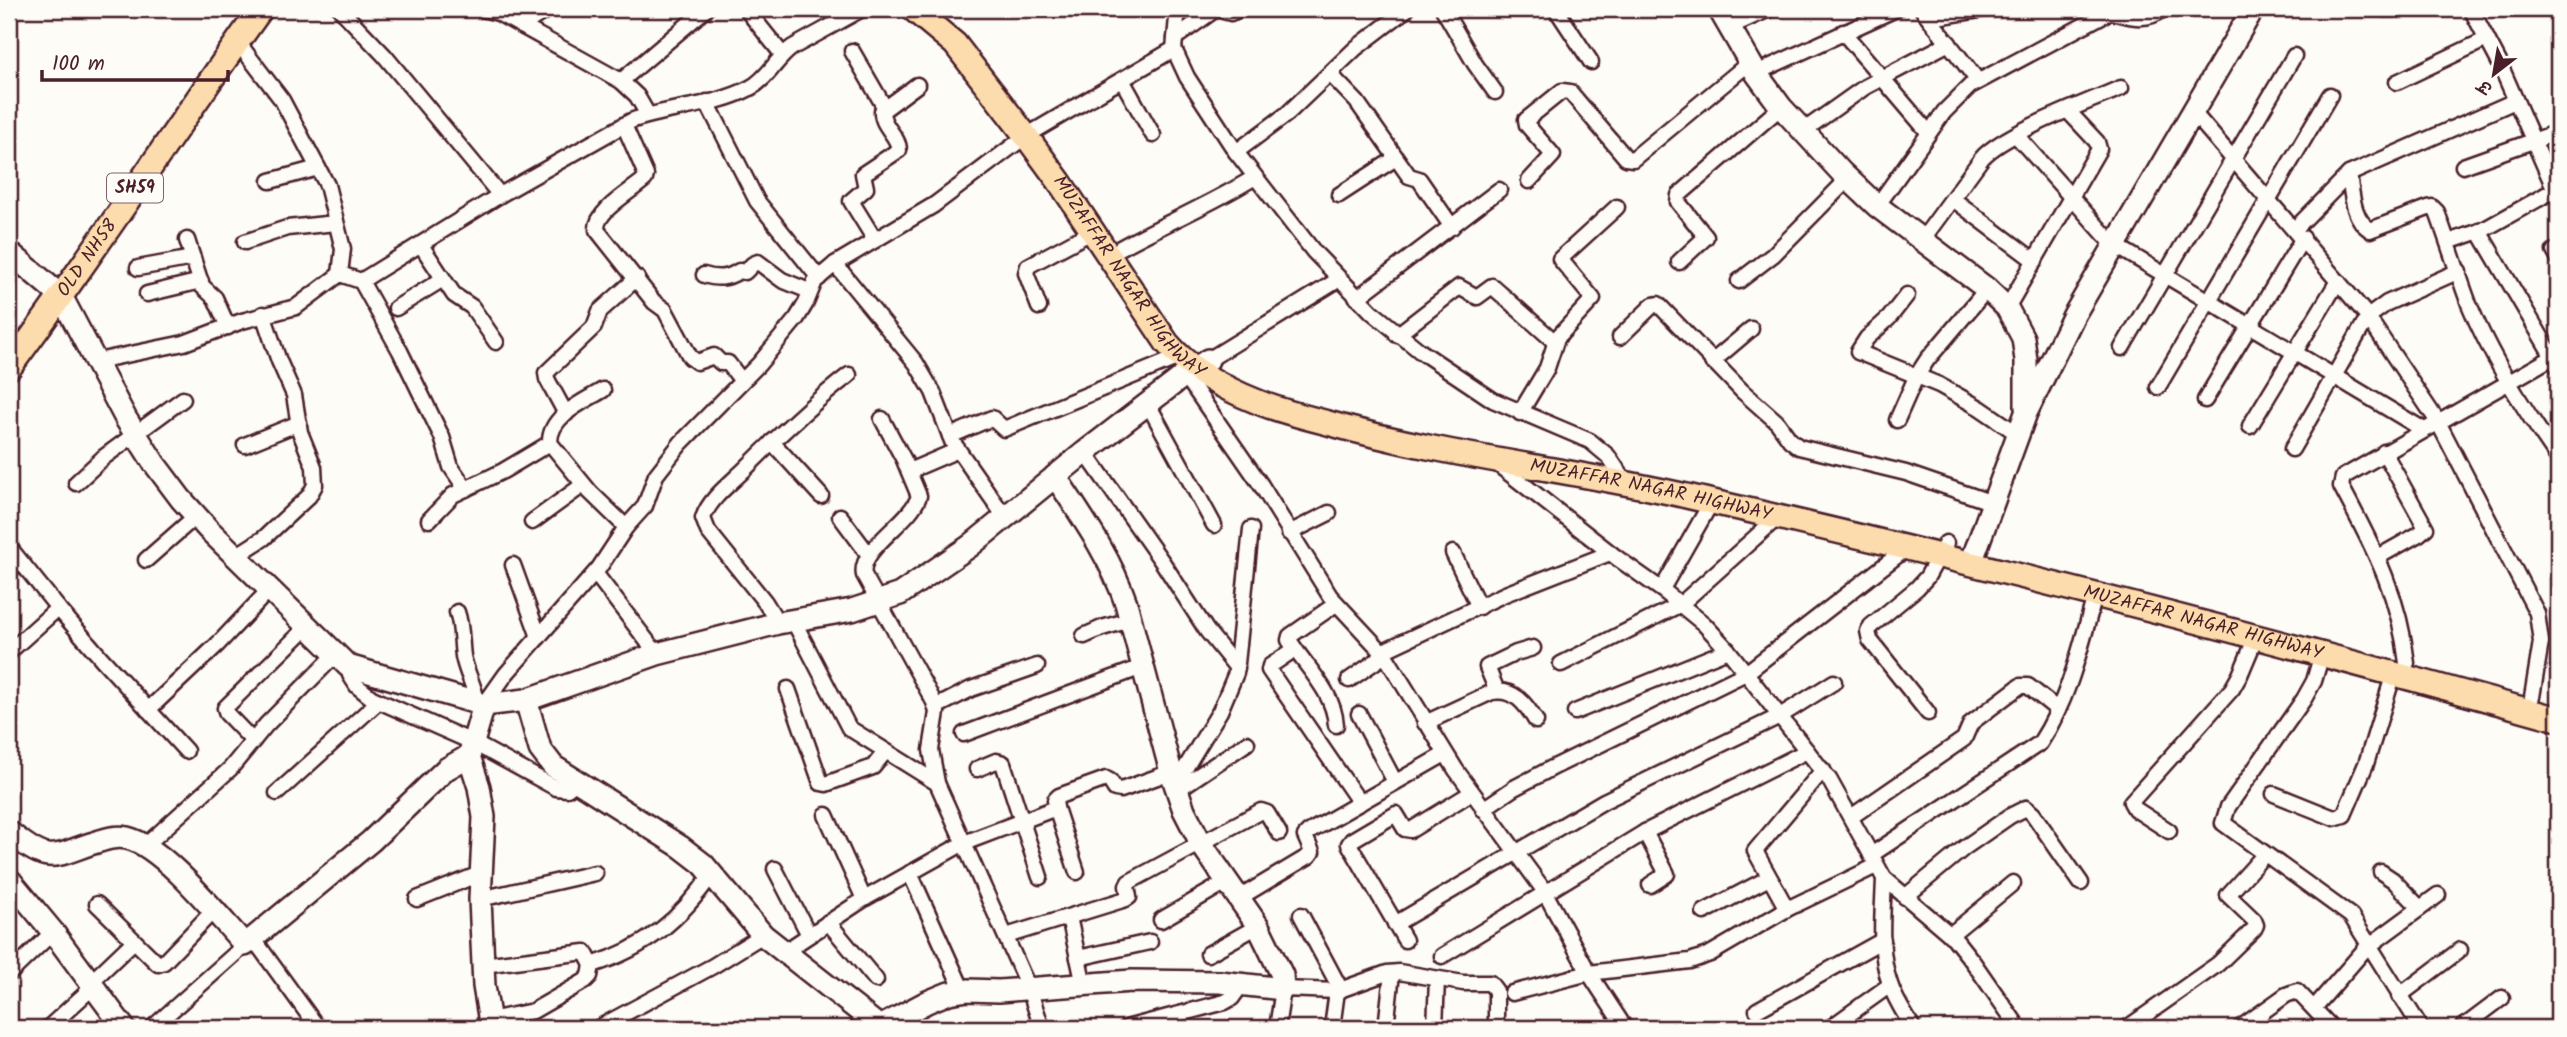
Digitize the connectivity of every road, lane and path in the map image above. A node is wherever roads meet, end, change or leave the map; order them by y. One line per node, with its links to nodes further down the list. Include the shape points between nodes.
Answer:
1 (244, 9): 118 (main road, OLD NH58 / SH59)
2 (261, 9): 33 (main road, OLD NH58 / SH59)
3 (340, 9): 78 (street)
4 (482, 9): 30 (street)
5 (548, 9): 30 (street)
6 (706, 9): 44 (street)
7 (746, 9): 37 (street)
8 (862, 9): 37 (street)
9 (913, 9): 60 (main road, MUZAFFAR NAGAR HIGHWAY, via 955,44)
10 (930, 9): 60 (main road, MUZAFFAR NAGAR HIGHWAY, via 963,37)
11 (1175, 9): 35 (street)
12 (1240, 9): 35 (street, via 1231,13 1216,9)
13 (1407, 9): 41 (street, via 1356,48)
14 (1443, 9): 49 (street)
15 (1556, 9): 39 (street)
16 (1769, 9): 29 (street)
17 (1896, 9): 31 (street)
18 (1985, 9): 26 (street)
19 (2163, 9): 25 (street, via 2144,18)
20 (2253, 9): 56 (street)
21 (2385, 9): 22 (street)
22 (2393, 9)
23 (2472, 9): 32 (street)
24 (2555, 9): 28 (street)
25 (2104, 10): 45 (street)
26 (1950, 12): 27 (street)
27 (1926, 13): 34 (street)
28 (2558, 15)
29 (1724, 18): 40 (street)
30 (521, 26): 44 (street)
31 (1843, 32): 40 (street); 42 (street)
32 (2487, 39): 46 (street); 51 (street)
33 (237, 41): 70 (street, via 282,100); 118 (main road, OLD NH58 / SH59)
34 (1949, 43): 42 (street); 45 (street)
35 (1174, 44): 43 (street); 66 (street, via 1186,77)
36 (852, 51): 54 (street)
37 (782, 54): 52 (street, via 761,81)
38 (2294, 56): 68 (street)
39 (1591, 62)
40 (1752, 68): 53 (street); 75 (street, via 1633,159 1626,158 1570,92 1562,91 1526,120 1553,155)
41 (1330, 75): 66 (street); 67 (street, via 1357,102)
42 (1881, 77): 59 (street); 62 (street)
43 (1122, 80): 60 (street); 63 (street)
44 (621, 81): 57 (street, via 638,96)
45 (1978, 81): 62 (street, via 1958,96)
46 (2396, 82)
47 (917, 85): 54 (street)
48 (2121, 88): 55 (street)
49 (1495, 92)
50 (2330, 95): 80 (street)
51 (2515, 101): 65 (street); 71 (street)
52 (707, 102): 57 (street); 109 (street, via 757,201)
53 (1781, 107): 59 (street); 101 (street, via 1679,195 1678,202 1706,237)
54 (885, 108): 91 (street, via 882,118 899,150 863,174 866,188 851,201)
55 (2068, 111): 64 (street); 82 (street, via 2099,149)
56 (2192, 111): 68 (street); 95 (street)
57 (648, 115): 58 (street)
58 (624, 125): 78 (street); 108 (street, via 646,172 645,180 617,200 596,225)
59 (1803, 131): 73 (street)
60 (1032, 132): 87 (main road, MUZAFFAR NAGAR HIGHWAY); 91 (street, via 934,205); 97 (main road, MUZAFFAR NAGAR HIGHWAY)
61 (2558, 132): 65 (street)
62 (1929, 133): 83 (street)
63 (1153, 135)
64 (2016, 135): 81 (street, via 1985,154); 82 (street)
65 (2533, 142): 69 (street); 77 (street)
66 (1236, 152): 72 (street)
67 (1396, 158): 79 (street); 86 (street, via 1409,176 1419,179)
68 (2233, 158): 80 (street); 106 (street)
69 (2463, 166)
70 (318, 168): 74 (street); 85 (street)
71 (2349, 174): 89 (street); 94 (street, via 2353,202 2367,228 2373,230 2432,207)
72 (1255, 177): 97 (street); 111 (street)
73 (1848, 179): 83 (street); 114 (street)
74 (270, 181)
75 (1529, 181)
76 (1499, 190): 86 (street)
77 (2557, 192): 88 (street)
78 (500, 195): 96 (street)
79 (1339, 195)
80 (2268, 198): 89 (street); 122 (street)
81 (1952, 199): 92 (street); 100 (street)
82 (2071, 199): 95 (street); 100 (street)
83 (1877, 206): 92 (street)
84 (1617, 207): 134 (street, via 1560,259 1592,299)
85 (336, 223): 93 (street, via 287,228); 105 (street, via 343,249)
86 (1452, 227): 121 (street)
87 (1093, 231): 123 (street, via 1028,266 1026,273); 141 (main road, MUZAFFAR NAGAR HIGHWAY, via 1167,343)
88 (2479, 231): 94 (street); 140 (street)
89 (2299, 234): 115 (street); 128 (street)
90 (187, 240): 99 (street)
91 (875, 240): 102 (street)
92 (1922, 240): 116 (street)
93 (245, 242)
94 (2448, 242): 104 (street)
95 (2113, 244): 106 (street); 154 (street)
96 (421, 245): 110 (street); 113 (street)
97 (1120, 248): 141 (main road, MUZAFFAR NAGAR HIGHWAY, via 1189,347)
98 (9, 252): 118 (street)
99 (193, 258): 103 (street); 112 (street)
100 (2035, 261): 125 (street)
101 (1679, 262)
102 (835, 264): 109 (street); 164 (street, via 916,363)
103 (138, 268)
104 (2459, 271): 127 (street, via 2387,303); 147 (street, via 2480,328)
105 (340, 274): 113 (street); 126 (street, via 296,307)
106 (2164, 274): 122 (street); 136 (street)
107 (704, 275): 117 (street, via 729,277 758,262 782,280)
108 (637, 278): 146 (street, via 664,310 690,357 697,362 714,356 728,363); 155 (street, via 600,311 594,327 546,373)
109 (818, 278): 117 (street)
110 (443, 279): 124 (street); 133 (street, via 457,298 472,307)
111 (1338, 280): 121 (street); 141 (street)
112 (201, 281): 119 (street); 129 (street)
113 (361, 281): 179 (street)
114 (1740, 281)
115 (2338, 281): 127 (street); 137 (street)
116 (1987, 289): 125 (street); 145 (street)
117 (809, 291): 146 (street, via 797,318)
118 (57, 293): 135 (main road, OLD NH58 / SH59); 138 (street); 142 (main road, OLD NH58 / SH59)
119 (147, 294)
120 (1907, 295): 145 (street, via 1858,352)
121 (1357, 298): 131 (street)
122 (2208, 301): 128 (street); 148 (street)
123 (1039, 307)
124 (396, 308)
125 (2007, 308): 154 (street, via 2023,338)
126 (263, 314): 129 (street); 159 (street, via 294,396)
127 (2368, 317): 144 (street); 158 (street)
128 (2251, 326): 137 (street); 151 (street)
129 (228, 327): 138 (street, via 163,349)
130 (1751, 329): 139 (street)
131 (1398, 335): 134 (street, via 1456,288 1477,297 1492,286); 153 (street, via 1463,382)
132 (1620, 337): 139 (street, via 1658,304)
133 (496, 342)
134 (1555, 342): 153 (street, via 1547,368)
135 (9, 348)
136 (2122, 348)
137 (2294, 352): 144 (street); 160 (street)
138 (96, 361): 163 (street)
139 (1712, 362): 182 (street, via 1799,447 1906,472)
140 (2556, 362): 147 (street)
141 (1192, 365): 152 (street); 164 (street, via 1004,429 992,418); 173 (main road, MUZAFFAR NAGAR HIGHWAY, via 1257,402 1296,415 1374,437); 175 (main road, MUZAFFAR NAGAR HIGHWAY, via 1337,415); 193 (street)
142 (9, 368)
143 (849, 375): 165 (street)
144 (2334, 376): 161 (street); 168 (street)
145 (1916, 377): 157 (street); 162 (street, via 1959,395)
146 (742, 381): 191 (street, via 669,458 656,475 645,506)
147 (2510, 381): 158 (street); 172 (street)
148 (2158, 387)
149 (603, 390): 155 (street)
150 (183, 400): 163 (street)
151 (2205, 400)
152 (1148, 404): 170 (street); 190 (street)
153 (1520, 413): 175 (street, via 1590,441)
154 (2025, 413): 162 (street)
155 (566, 414): 166 (street, via 551,430)
156 (881, 419): 174 (street)
157 (1897, 420)
158 (2438, 422): 161 (street); 239 (street, via 2537,613 2541,642)
159 (299, 423): 167 (street); 200 (street, via 314,467 313,492 264,538)
160 (2250, 426)
161 (2424, 430): 171 (street)
162 (2018, 434): 182 (street)
163 (136, 435): 177 (street); 184 (street)
164 (950, 436): 169 (street)
165 (772, 442): 180 (street); 216 (street, via 712,502 703,518 708,531)
166 (550, 443): 178 (street); 179 (street)
167 (245, 445)
168 (2292, 449)
169 (958, 450): 174 (street); 186 (street)
170 (1085, 452): 176 (street); 232 (street)
171 (2384, 452): 202 (street, via 2340,482); 202 (street, via 2426,528)
172 (2558, 458)
173 (1493, 460): 175 (main road, MUZAFFAR NAGAR HIGHWAY); 198 (street)
174 (909, 471): 199 (street, via 918,499)
175 (1620, 473): 181 (main road, MUZAFFAR NAGAR HIGHWAY); 196 (main road, MUZAFFAR NAGAR HIGHWAY)
176 (1055, 476): 186 (street); 215 (street, via 1106,555)
177 (76, 483)
178 (583, 485): 189 (street); 191 (street)
179 (466, 489): 188 (street, via 446,501)
180 (821, 496)
181 (1712, 501): 187 (main road, MUZAFFAR NAGAR HIGHWAY); 207 (street)
182 (1993, 503): 201 (street)
183 (1329, 513): 193 (street)
184 (196, 516): 200 (street); 203 (street)
185 (840, 516): 199 (street)
186 (1005, 517): 209 (street, via 919,583)
187 (1778, 517): 195 (main road, MUZAFFAR NAGAR HIGHWAY); 211 (street)
188 (429, 520)
189 (532, 522)
190 (1214, 525)
191 (626, 527): 205 (street)
192 (1251, 529): 232 (street)
193 (1289, 533): 210 (street)
194 (9, 547): 213 (street)
195 (1907, 548): 196 (main road, MUZAFFAR NAGAR HIGHWAY); 234 (street)
196 (1942, 549): 201 (main road, MUZAFFAR NAGAR HIGHWAY); 248 (street, via 1927,577 1868,631 1870,640)
197 (1453, 553): 212 (street)
198 (1610, 553): 207 (street); 212 (street)
199 (869, 555): 209 (street, via 863,569)
200 (236, 556): 206 (street)
201 (1973, 557): 208 (main road, MUZAFFAR NAGAR HIGHWAY); 233 (main road, MUZAFFAR NAGAR HIGHWAY)
202 (2378, 557): 233 (street, via 2404,630)
203 (146, 560)
204 (513, 565): 219 (street)
205 (595, 573): 219 (street); 225 (street)
206 (270, 589): 217 (street); 245 (street)
207 (1662, 589): 211 (street)
208 (2095, 595): 220 (main road, MUZAFFAR NAGAR HIGHWAY); 246 (street)
209 (879, 603): 216 (street); 244 (street)
210 (1336, 604): 221 (street, via 1290,636); 226 (street)
211 (1681, 604): 223 (street); 229 (street)
212 (1479, 607): 226 (street)
213 (58, 608): 224 (street); 245 (street)
214 (457, 612): 242 (street, via 463,654)
215 (1130, 620): 218 (street); 231 (street)
216 (785, 622): 225 (street); 261 (street, via 849,728)
217 (308, 626): 228 (street); 256 (street, via 225,708)
218 (1084, 636)
219 (540, 637): 242 (street)
220 (2256, 637): 227 (main road, MUZAFFAR NAGAR HIGHWAY); 278 (street, via 2232,689 2131,802)
221 (1295, 649): 254 (street, via 1331,699); 272 (street, via 1269,670)
222 (1533, 649): 238 (street, via 1488,667)
223 (1727, 650): 234 (street); 247 (street)
224 (9, 652)
225 (657, 654): 240 (street)
226 (1383, 654): 235 (street); 253 (street)
227 (2322, 654): 233 (main road, MUZAFFAR NAGAR HIGHWAY); 286 (street, via 2304,699 2224,817 2228,828)
228 (342, 660): 241 (street, via 357,686); 242 (street); 256 (street, via 302,687)
229 (1562, 664)
230 (1037, 666): 244 (street, via 971,689)
231 (1142, 667): 255 (street); 266 (street)
232 (1237, 668): 266 (street, via 1220,710)
233 (2401, 668): 239 (main road, MUZAFFAR NAGAR HIGHWAY); 251 (main road, MUZAFFAR NAGAR HIGHWAY); 271 (street, via 2344,815 2334,818)
234 (1746, 673): 250 (street); 274 (street, via 1552,768)
235 (1349, 680)
236 (1834, 682): 250 (street)
237 (788, 689): 261 (street, via 821,783 873,767)
238 (1497, 691): 252 (street, via 1517,696); 253 (street)
239 (2532, 696): 243 (main road, MUZAFFAR NAGAR HIGHWAY)
240 (526, 700): 242 (street); 265 (street, via 540,749 553,766)
241 (379, 701): 258 (street); 269 (street)
242 (480, 704): 258 (street)
243 (2558, 704)
244 (936, 707): 268 (street, via 931,750)
245 (148, 710): 259 (street)
246 (2058, 710): 276 (street, via 2028,686 2020,686 1971,723 1964,739); 287 (street, via 2034,748)
247 (1575, 712)
248 (1928, 713)
249 (1359, 714): 267 (street)
250 (1780, 716): 260 (street); 285 (street, via 1604,801)
251 (2558, 719)
252 (1536, 721)
253 (1425, 723): 262 (street)
254 (1336, 725)
255 (964, 734)
256 (253, 741): 284 (street, via 230,769)
257 (1247, 743): 266 (street)
258 (470, 749): 265 (street, via 556,788 567,789); 291 (street, via 484,817); 327 (street, via 371,841)
259 (186, 751)
260 (1807, 751): 264 (street); 280 (street)
261 (885, 752): 268 (street)
262 (1444, 754): 267 (street); 270 (street)
263 (977, 769): 277 (street, via 1001,761)
264 (1823, 770): 276 (street); 297 (street, via 1757,847 1755,855)
265 (578, 781): 294 (street, via 681,846)
266 (1174, 782): 273 (street, via 1121,790 1106,779 1056,798); 283 (street)
267 (1395, 782): 272 (street)
268 (937, 783): 282 (street)
269 (277, 793)
270 (1471, 793): 274 (street); 317 (street, via 1411,830 1405,829 1396,814 1350,842)
271 (2274, 794)
272 (1360, 803): 301 (street, via 1306,834 1312,852 1309,856)
273 (1056, 808): 277 (street); 289 (street)
274 (1483, 809): 285 (street)
275 (826, 815): 306 (street)
276 (1851, 817): 287 (street)
277 (1022, 820): 282 (street); 295 (street)
278 (2169, 831)
279 (9, 832): 284 (street, via 36,852 52,857 108,838 126,838)
280 (1645, 832): 300 (street, via 1666,872); 302 (street)
281 (1279, 833): 283 (street, via 1263,810)
282 (964, 843): 293 (street); 323 (street)
283 (1202, 845): 301 (street); 314 (street, via 1129,882 1126,900)
284 (145, 846): 311 (street, via 164,859)
285 (1516, 851): 302 (street); 317 (street)
286 (2265, 854): 329 (street, via 2344,909); 373 (street, via 2228,895 2254,920 2254,929 2218,964)
287 (1877, 866): 304 (street); 310 (street); 325 (street)
288 (775, 869): 321 (street)
289 (1077, 872)
290 (2381, 872): 309 (street)
291 (482, 873): 305 (street); 307 (street)
292 (595, 873): 307 (street)
293 (910, 873): 306 (street); 348 (street)
294 (712, 874): 320 (street); 336 (street, via 680,916 631,950)
295 (1040, 877)
296 (9, 878): 319 (street)
297 (1769, 878): 310 (street); 312 (street)
298 (2012, 883): 322 (street)
299 (2081, 883): 304 (street, via 2026,808 1964,848)
300 (1650, 885)
301 (1233, 890): 315 (street); 318 (street)
302 (1545, 892): 333 (street); 338 (street)
303 (2438, 895): 309 (street)
304 (1905, 897): 322 (street)
305 (417, 898)
306 (864, 899): 316 (street)
307 (480, 900): 335 (street)
308 (97, 904): 326 (street)
309 (2420, 908): 329 (street)
310 (1787, 909): 338 (street, via 1690,961)
311 (213, 911): 326 (street, via 161,963); 327 (street)
312 (1704, 912)
313 (1301, 915): 349 (street)
314 (1069, 917): 323 (street); 334 (street)
315 (1161, 920)
316 (828, 922): 321 (street); 340 (street)
317 (1395, 924): 324 (street)
318 (1258, 926): 332 (street); 347 (street, via 1282,975)
319 (53, 932): 339 (street); 343 (street)
320 (763, 935): 331 (street); 361 (street)
321 (809, 935): 331 (street)
322 (1950, 935): 372 (street)
323 (1006, 936): 346 (street)
324 (1405, 940)
325 (1883, 940): 345 (street); 354 (street)
326 (134, 941): 343 (street)
327 (249, 941): 359 (street); 360 (street)
328 (1150, 942): 334 (street)
329 (2369, 945): 351 (street); 353 (street)
330 (2460, 950): 351 (street)
331 (784, 952): 362 (street)
332 (1208, 954)
333 (1442, 957)
334 (1078, 958): 344 (street)
335 (483, 965): 336 (street, via 585,951); 355 (street)
336 (593, 965): 355 (street, via 589,977 546,1005)
337 (1392, 973): 341 (street); 349 (street); 367 (street)
338 (1588, 973): 350 (street); 370 (street)
339 (9, 974)
340 (876, 979)
341 (1437, 979): 368 (street); 369 (street, via 1485,982 1495,987)
342 (1242, 984): 344 (street, via 1132,981); 347 (street); 364 (street, via 1225,1002)
343 (92, 985): 357 (street); 358 (street)
344 (1084, 985): 346 (street)
345 (1890, 985): 356 (street); 371 (street)
346 (1029, 989): 348 (street); 363 (street)
347 (1283, 989): 349 (street); 365 (street)
348 (963, 991): 362 (street, via 927,1002)
349 (1339, 991): 366 (street)
350 (1513, 993)
351 (2399, 996): 376 (street)
352 (2502, 998): 377 (street)
353 (2314, 1008): 374 (street, via 2302,994 2292,992); 375 (street)
354 (1757, 1010)
355 (490, 1024)
356 (1910, 1027)
357 (48, 1028)
358 (124, 1028)
359 (152, 1028)
360 (318, 1028)
361 (598, 1028)
362 (880, 1028)
363 (1041, 1028)
364 (1126, 1028)
365 (1278, 1028)
366 (1332, 1028)
367 (1386, 1028)
368 (1435, 1028)
369 (1496, 1028)
370 (1625, 1028)
371 (1830, 1028)
372 (2019, 1028)
373 (2127, 1028)
374 (2239, 1028)
375 (2332, 1028)
376 (2421, 1028)
377 (2462, 1028)

